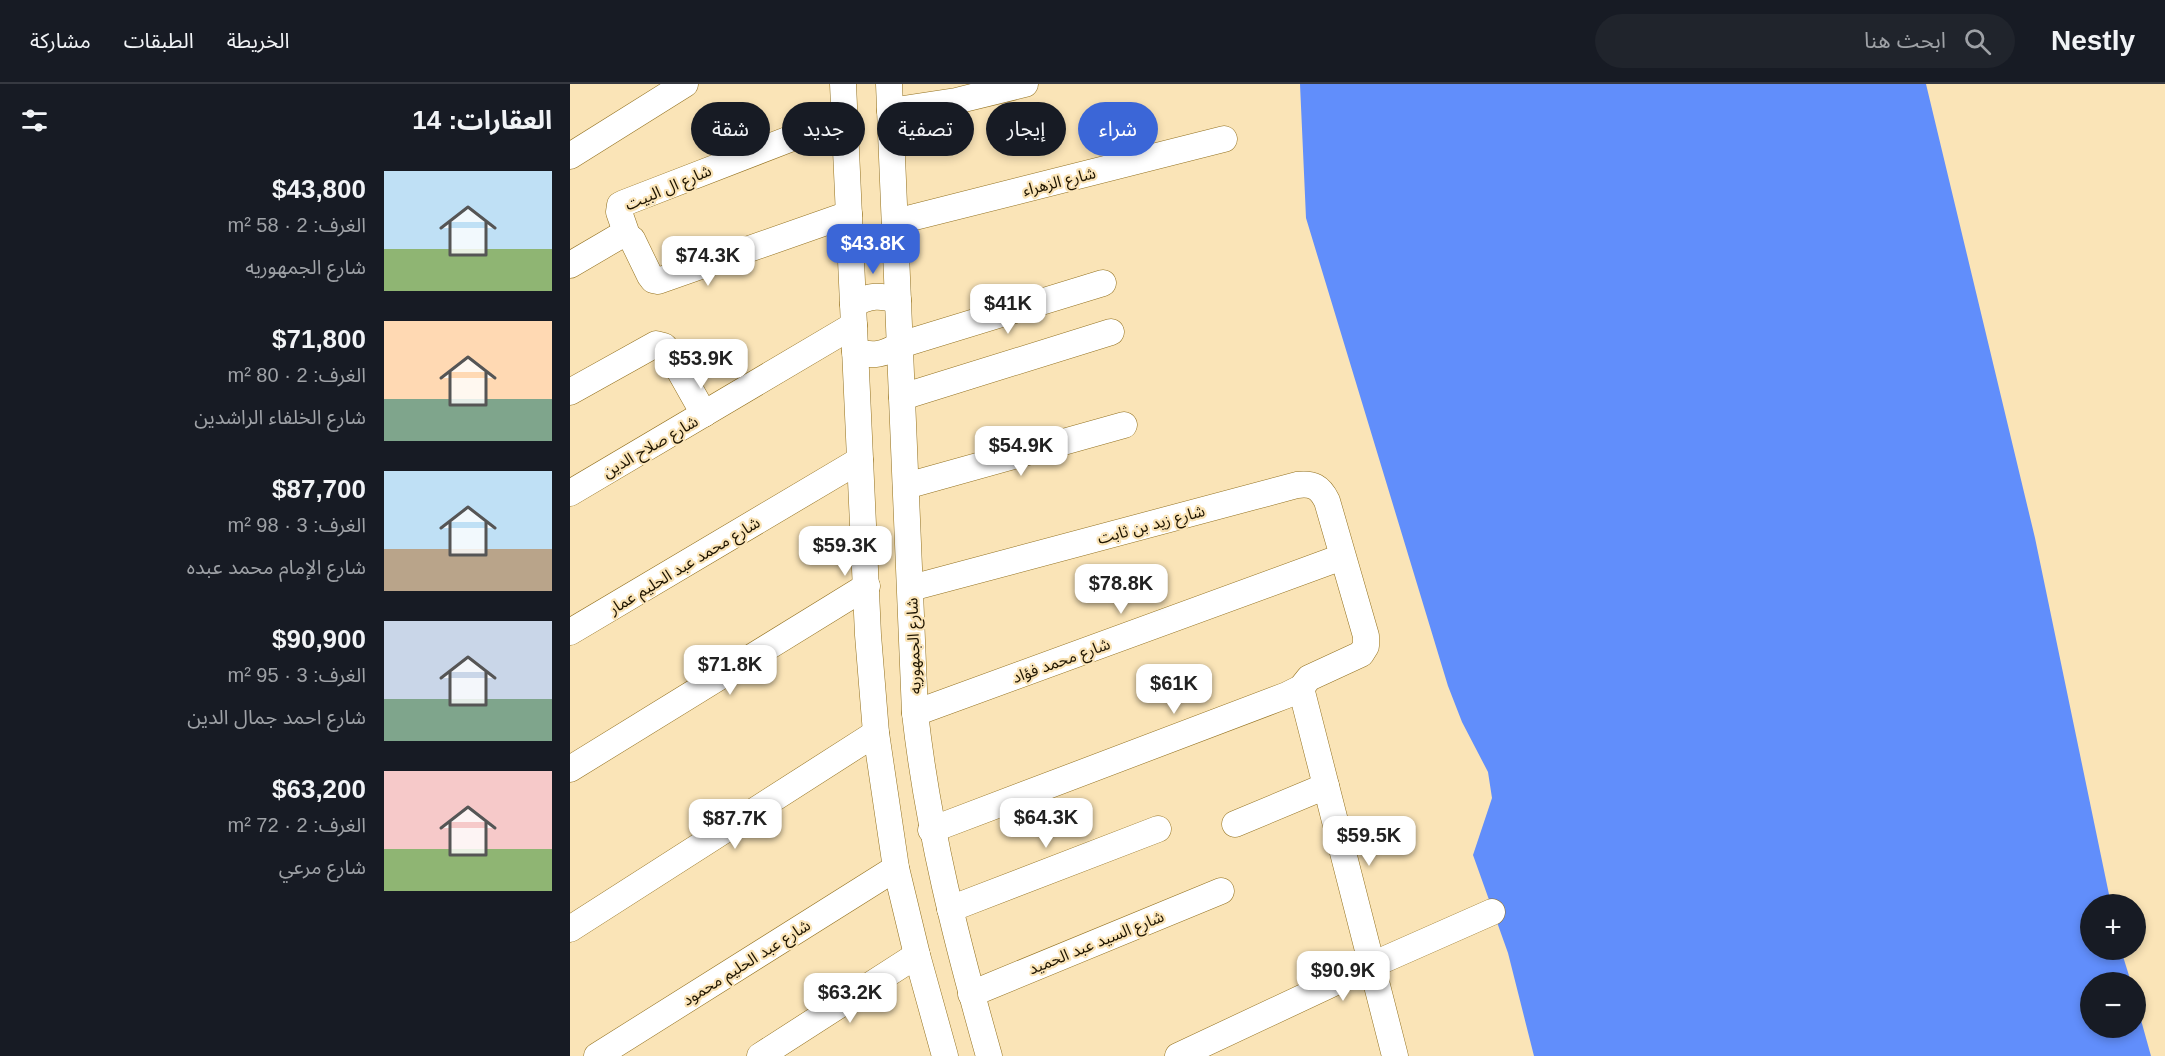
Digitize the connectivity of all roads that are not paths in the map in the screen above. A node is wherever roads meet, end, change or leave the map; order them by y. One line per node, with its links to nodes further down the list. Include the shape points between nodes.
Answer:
1 (685, 84): 10 (street)
2 (843, 84): 5 (street)
3 (889, 84): 6 (street, شارع الجمهوريه)
4 (1025, 84): 7 (street)
5 (844, 102)
6 (890, 102)
7 (949, 102)
8 (1224, 139): 14 (street, شارع الزهراء)
9 (782, 142): 15 (street, شارع ال البيت, via 620,205)
10 (570, 156)
11 (846, 156): 13 (street)
12 (892, 156): 14 (street, شارع الجمهوريه)
13 (849, 214): 15 (street, via 658,281 650,276); 19 (street)
14 (895, 222): 18 (street, شارع الجمهوريه)
15 (627, 235): 16 (street, via 618,236)
16 (570, 265)
17 (1103, 283): 21 (street)
18 (898, 300): 19 (street, via 867,297); 21 (street, شارع الجمهوريه)
19 (853, 314): 22 (street); 25 (street, شارع صلاح الدين)
20 (1111, 332): 24 (street)
21 (900, 345): 22 (street, via 886,353); 24 (street, شارع الجمهوريه)
22 (855, 352): 27 (street)
23 (570, 392): 25 (street, via 656,344 669,352)
24 (902, 397): 28 (street, شارع الجمهوريه)
25 (704, 414): 29 (street, شارع صلاح الدين)
26 (1124, 425): 28 (street)
27 (860, 460): 31 (street); 33 (street, شارع محمد عبد الحليم عمار)
28 (906, 486): 32 (street, شارع الجمهوريه)
29 (570, 493)
30 (1342, 557): 32 (street, شارع زيد بن ثابت, via 1327,501 1321,490 1310,483); 34 (street, via 1366,646 1353,659 1309,678); 35 (street, شارع محمد فؤاد)
31 (867, 586): 36 (street); 37 (street)
32 (910, 588): 35 (street, شارع الجمهوريه)
33 (570, 633)
34 (1301, 688): 38 (street); 41 (street)
35 (915, 713): 41 (street, شارع الجمهوريه)
36 (876, 733): 42 (street); 46 (street)
37 (570, 769)
38 (1326, 786): 39 (street); 48 (street)
39 (1235, 824)
40 (1158, 829): 44 (street)
41 (931, 830): 44 (street, شارع الجمهوريه)
42 (896, 868): 47 (street); 50 (street, شارع عبد الحليم محمود)
43 (1221, 891): 49 (street, شارع السيد عبد الحميد)
44 (950, 909): 49 (street, شارع الجمهوريه)
45 (1492, 912): 48 (street)
46 (570, 929)
47 (917, 955): 51 (street); 52 (street)
48 (1372, 965): 54 (street); 55 (street)
49 (971, 993): 53 (street, شارع الجمهوريه)
50 (597, 1056)
51 (760, 1056)
52 (945, 1056)
53 (989, 1056)
54 (1178, 1056)
55 (1395, 1056)

